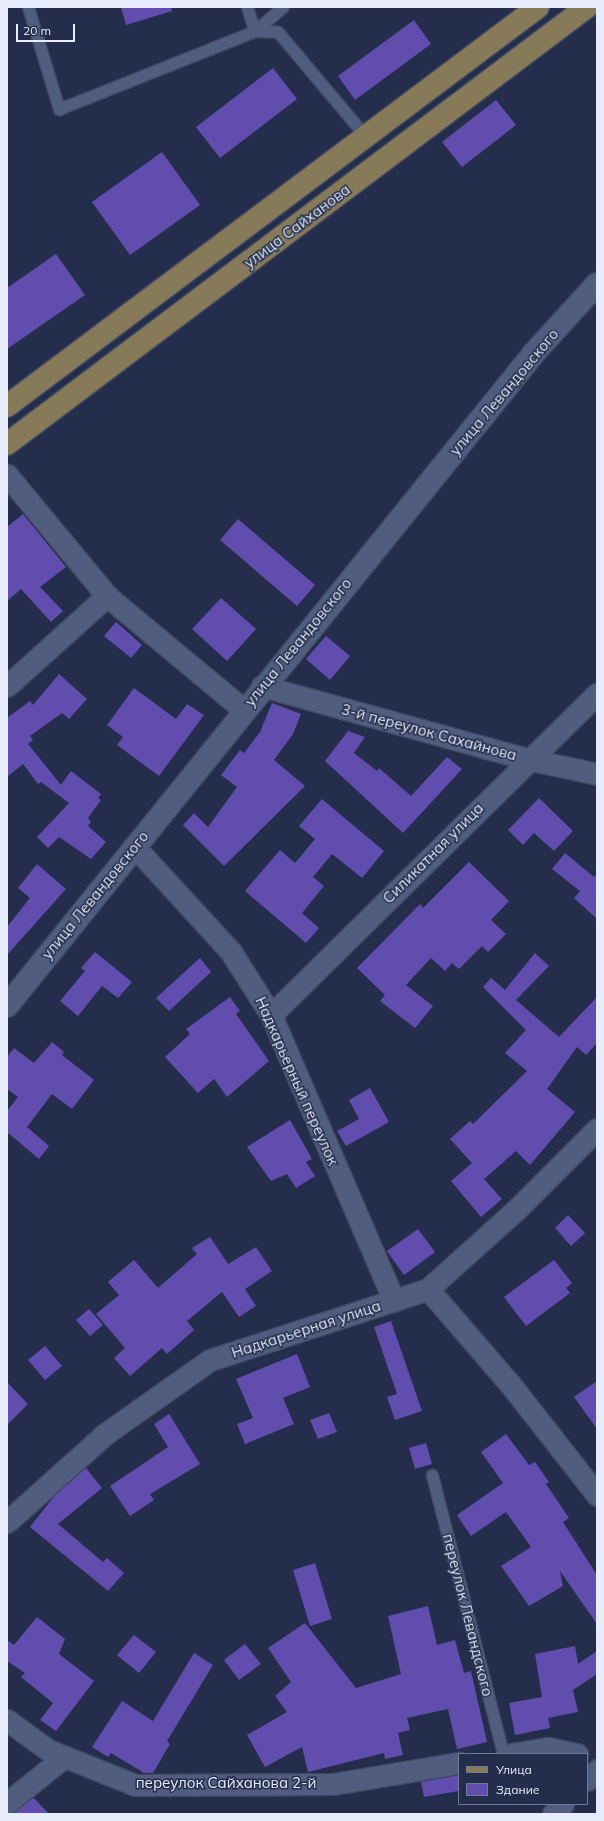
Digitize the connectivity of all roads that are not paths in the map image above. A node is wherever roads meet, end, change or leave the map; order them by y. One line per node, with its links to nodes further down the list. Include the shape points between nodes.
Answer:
1 (28, 7): 6 (lane, via 59,109)
2 (247, 7): 6 (lane)
3 (283, 7): 6 (lane)
4 (538, 7): 7 (main road, улица Сайханова)
5 (587, 7): 10 (main road, улица Сайханова)
6 (255, 31): 7 (lane, via 278,32)
7 (366, 137): 9 (main road, улица Сайханова)
8 (597, 284): 14 (street, улица Левандовского, via 534,353)
9 (7, 406)
10 (7, 444)
11 (7, 475): 12 (street)
12 (107, 596): 13 (street); 16 (street)
13 (7, 686)
14 (262, 686): 16 (street, улица Левандовского); 17 (street, 3-й переулок Сахайнова)
15 (597, 693): 17 (street, Силикатная улица)
16 (244, 710): 19 (street, улица Левандовского)
17 (527, 759): 18 (street, 3-й переулок Сахайнова); 21 (street, Силикатная улица)
18 (597, 774)
19 (134, 846): 20 (street, улица Левандовского); 21 (street, Надкарьерный переулок, via 231,952)
20 (7, 1006)
21 (271, 1015): 24 (street, Надкарьерный переулок)
22 (597, 1129): 23 (street, Надкарьерная улица, via 517,1209)
23 (428, 1289): 24 (street, Надкарьерная улица); 26 (street, via 510,1384)
24 (394, 1301): 27 (street, Надкарьерная улица, via 210,1360 105,1434)
25 (432, 1475): 29 (lane, переулок Левандского)
26 (597, 1495)
27 (7, 1522)
28 (7, 1720): 32 (street, переулок Сайханова 2-й, via 48,1750)
29 (503, 1753)
30 (517, 1753): 31 (street, via 548,1748)
31 (572, 1753)
32 (64, 1757): 33 (street, переулок Сайханова 2-й, via 135,1786 333,1784); 36 (street)
33 (458, 1763)
34 (597, 1770): 35 (street)
35 (588, 1779)
36 (7, 1803)
37 (562, 1805): 38 (street)
38 (553, 1814)

